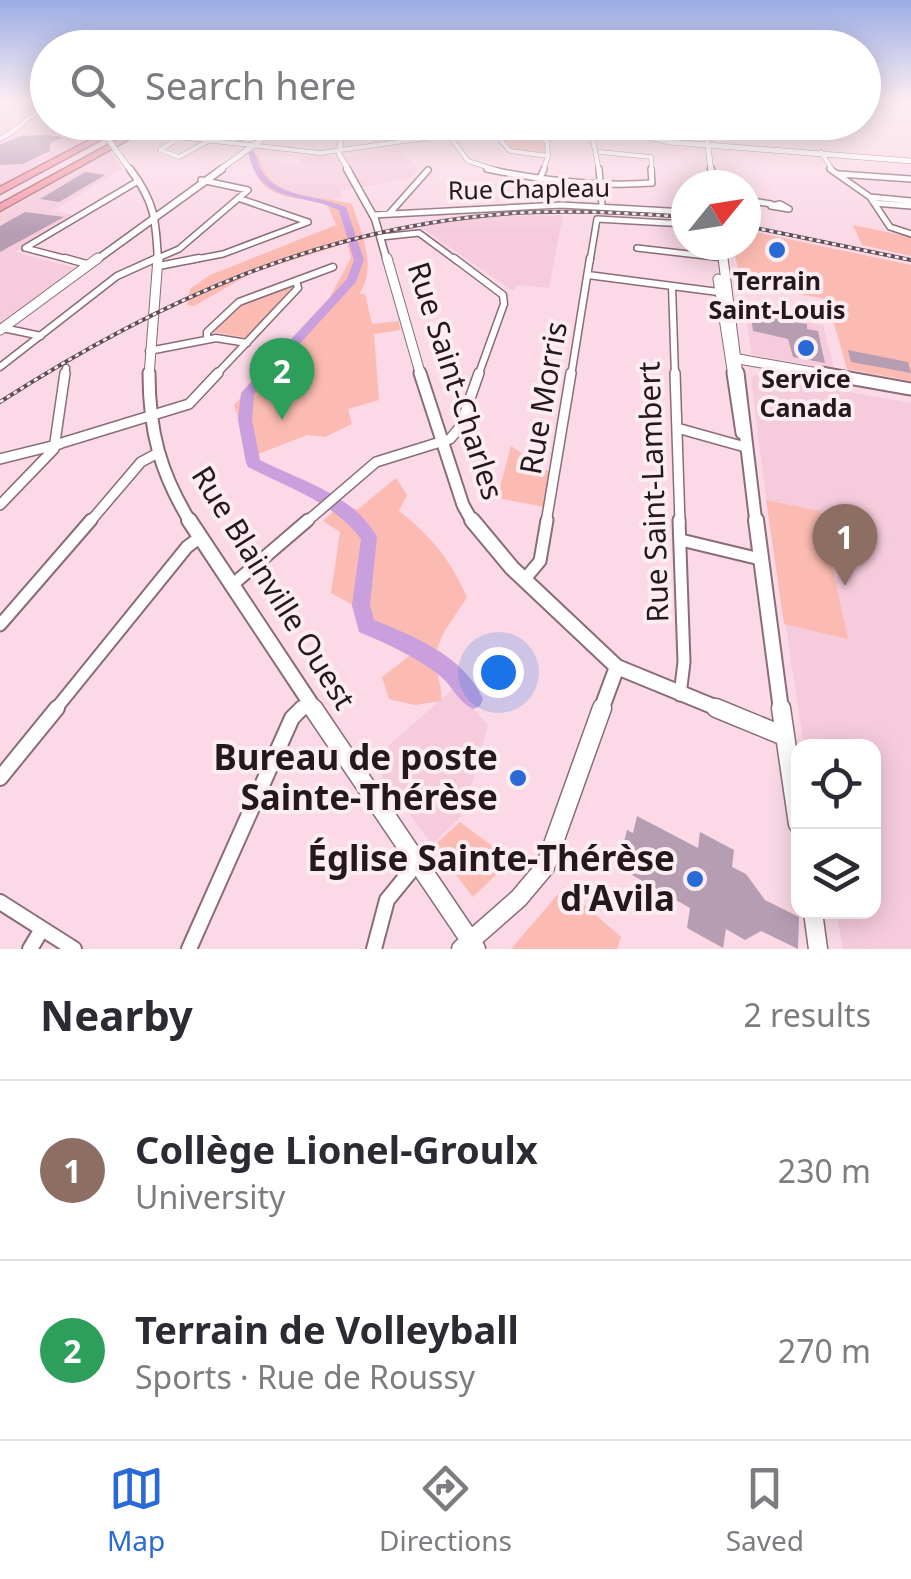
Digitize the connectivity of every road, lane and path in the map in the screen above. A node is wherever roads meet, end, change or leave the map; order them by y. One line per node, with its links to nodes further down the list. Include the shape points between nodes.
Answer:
1 (89, 144): 30 (highway)
2 (112, 144): 27 (street, Rue Blainville Ouest, bridge)
3 (116, 144): 39 (highway)
4 (168, 144): 5 (street, via 159,150 170,159)
5 (201, 144)
6 (234, 144): 16 (street)
7 (254, 144): 16 (street)
8 (340, 144): 17 (street)
9 (379, 144): 17 (street)
10 (455, 144): 25 (street, via 474,164)
11 (504, 144): 20 (street, via 510,152)
12 (546, 144): 20 (street)
13 (596, 144): 18 (street)
14 (702, 144): 15 (street)
15 (707, 145): 19 (street); 23 (street)
16 (251, 147): 17 (street); 28 (street)
17 (339, 152): 42 (street, Rue Saint-Charles)
18 (600, 152): 29 (street); 29 (street, via 651,157 653,181)
19 (821, 153): 21 (street); 24 (street)
20 (548, 156): 25 (street)
21 (911, 160)
22 (428, 170): 41 (street)
23 (709, 170)
24 (838, 174): 26 (street); 33 (street)
25 (541, 176): 29 (street)
26 (911, 179)
27 (138, 180): 34 (street, Rue Blainville Ouest); 53 (street, via 25,248)
28 (205, 180): 31 (street, via 247,187); 32 (street); 43 (street)
29 (596, 180): 38 (street)
30 (0, 191)
31 (238, 198): 52 (street); 52 (street, via 308,222 218,256)
32 (173, 200): 34 (street); 43 (street)
33 (872, 200): 37 (street); 45 (street, via 890,228)
34 (152, 202): 43 (street, Rue Blainville Ouest)
35 (761, 202): 36 (street)
36 (772, 204)
37 (911, 204)
38 (602, 205): 40 (street, Rue Chapleau); 41 (street, Rue Chapleau)
39 (0, 208)
40 (671, 211)
41 (390, 214): 42 (street, Rue Chapleau)
42 (374, 215): 46 (street, Rue Saint-Charles)
43 (155, 216): 47 (street, Rue Blainville Ouest); 48 (street); 53 (street)
44 (671, 223): 55 (street, Rue Morris, via 598,218)
45 (911, 234)
46 (381, 237): 71 (street, Rue Saint-Charles); 71 (street, via 419,233 504,297 460,427)
47 (158, 238): 48 (street); 52 (street, Rue Blainville Ouest)
48 (128, 239): 53 (street)
49 (637, 248): 50 (street)
50 (671, 252)
51 (719, 260): 58 (street)
52 (159, 261): 60 (street, via 117,276); 63 (street, Rue Blainville Ouest)
53 (90, 266): 59 (street)
54 (333, 267): 56 (street)
55 (588, 276): 57 (street); 80 (street, Rue Morris, via 540,561)
56 (296, 281): 61 (street, via 237,303); 62 (street, via 298,288)
57 (672, 286): 58 (street); 70 (street, Rue Saint-Lambert)
58 (724, 293): 64 (street)
59 (2, 329): 60 (street)
60 (41, 336): 65 (street)
61 (207, 339): 62 (street); 63 (street)
62 (248, 343): 69 (street, via 190,404)
63 (149, 351): 69 (street, Rue Blainville Ouest)
64 (734, 362): 67 (street); 68 (street); 73 (street)
65 (0, 367)
66 (66, 368): 72 (street)
67 (911, 390)
68 (911, 397)
69 (152, 417): 72 (street, via 138,427); 74 (street, Rue Blainville Ouest)
70 (677, 428): 73 (street); 78 (street, Rue Saint-Lambert)
71 (442, 442): 80 (street, Rue Saint-Charles, via 468,514); 81 (street, via 383,458)
72 (56, 444): 75 (street); 76 (street)
73 (745, 447): 79 (street)
74 (158, 453): 77 (street, Rue Blainville Ouest); 82 (street, via 143,460)
75 (0, 458)
76 (0, 505)
77 (199, 538): 81 (street, Rue Blainville Ouest); 87 (street)
78 (682, 540): 79 (street); 84 (street, Rue Saint-Lambert)
79 (760, 559): 86 (street)
80 (524, 580): 83 (street, Rue Saint-Charles)
81 (230, 586): 85 (street, Rue Blainville Ouest)
82 (0, 625)
83 (617, 666): 84 (street, Rue Saint-Charles); 93 (street, via 546,867)
84 (680, 695): 86 (street, Rue Saint-Charles)
85 (308, 702): 89 (street, Rue Blainville Ouest); 96 (street, via 292,718)
86 (784, 736): 88 (street)
87 (0, 778)
88 (791, 780)
89 (418, 862): 93 (street, Rue Blainville Ouest); 97 (street, via 386,900)
90 (0, 902): 92 (street)
91 (813, 919): 98 (street)
92 (42, 928): 94 (street); 95 (street)
93 (469, 946)
94 (30, 949)
95 (74, 949)
96 (189, 949)
97 (374, 949)
98 (818, 949)

